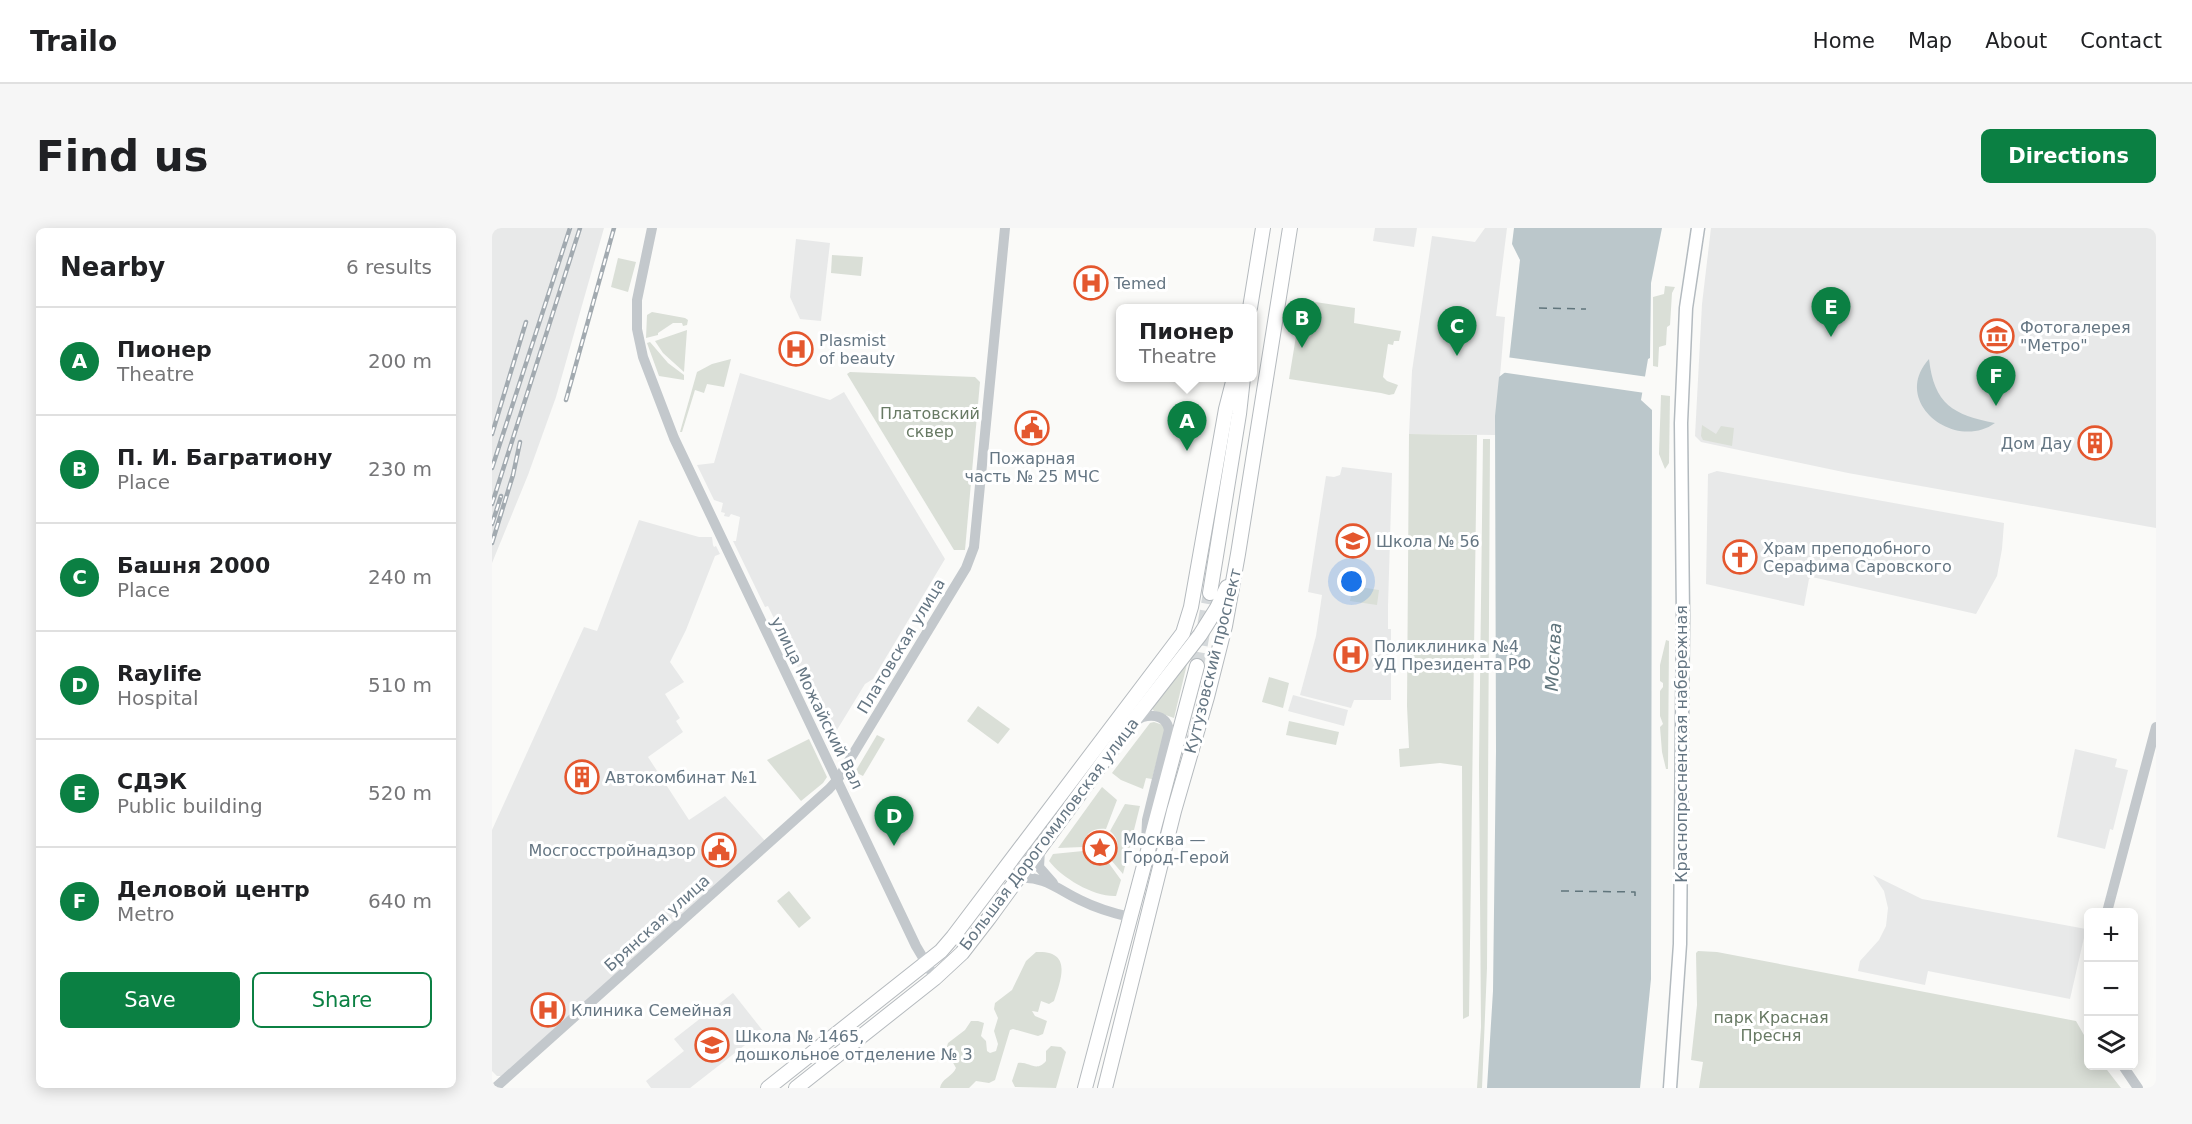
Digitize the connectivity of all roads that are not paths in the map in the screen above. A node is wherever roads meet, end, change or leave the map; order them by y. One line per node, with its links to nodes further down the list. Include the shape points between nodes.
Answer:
1 (652, 228): 15 (street, улица Можайский Вал, via 638,292 637,329 643,357 674,438)
2 (1005, 228): 15 (street, Платовская улица, via 974,548)
3 (1263, 228): 6 (main road)
4 (1290, 228): 9 (main road, Кутузовский проспект)
5 (1698, 228): 30 (main road, Краснопресненская набережная, via 1686,308 1681,400 1680,944)
6 (1251, 304)
7 (1233, 382): 12 (main road, Кутузовский проспект, via 1190,614 1183,633)
8 (1243, 382): 10 (main road, Кутузовский проспект)
9 (1238, 554): 13 (main road, Большая Дорогомиловская улица, via 1217,608); 29 (main road, Кутузовский проспект, via 1210,687 1174,811)
10 (1210, 592)
11 (1197, 666): 17 (main road, Кутузовский проспект)
12 (1146, 682): 22 (main road, Большая Дорогомиловская улица, via 953,937)
13 (1130, 725): 16 (main road, Большая Дорогомиловская улица); 17 (street, via 1148,715 1163,719 1169,730 1147,820)
14 (2156, 727): 20 (street)
15 (837, 779): 22 (street, улица Можайский Вал); 25 (street, Брянская улица)
16 (1042, 844): 18 (main road, Большая Дорогомиловская улица); 19 (street, via 1039,867)
17 (1146, 861): 21 (main road, Кутузовский проспект)
18 (1018, 878): 19 (street, via 1032,877); 23 (main road, Большая Дорогомиловская улица, via 962,953)
19 (1058, 887): 21 (street, via 1100,909)
20 (2108, 908)
21 (1130, 917): 28 (main road, Кутузовский проспект)
22 (926, 964): 23 (street, улица Можайский Вал); 26 (main road, Большая Дорогомиловская улица)
23 (935, 978): 27 (main road, Большая Дорогомиловская улица)
24 (2126, 1070): 31 (street)
25 (495, 1088)
26 (768, 1088)
27 (796, 1088)
28 (1085, 1088)
29 (1105, 1088)
30 (1670, 1088)
31 (2138, 1088)

